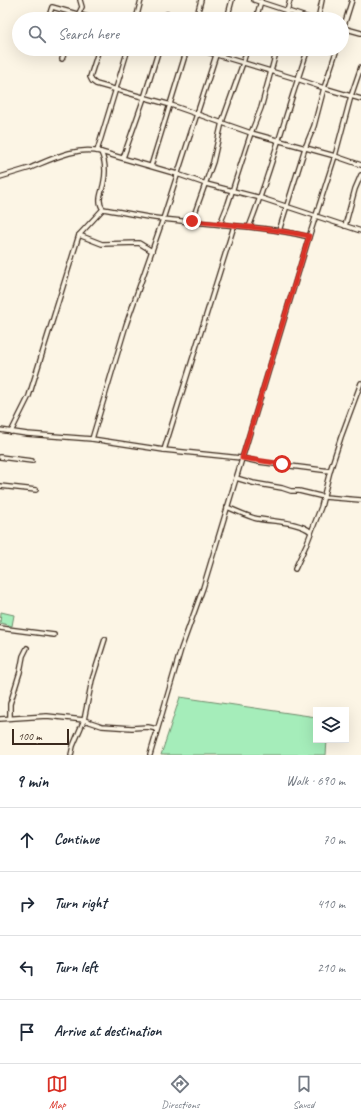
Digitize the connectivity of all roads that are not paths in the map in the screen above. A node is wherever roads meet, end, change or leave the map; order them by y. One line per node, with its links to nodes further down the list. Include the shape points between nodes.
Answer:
1 (80, 0): 13 (street, via 82,7)
2 (141, 0): 14 (street)
3 (201, 0): 15 (street)
4 (232, 0): 16 (street)
5 (254, 0): 9 (street)
6 (290, 0): 10 (street)
7 (322, 0): 19 (street)
8 (352, 0): 20 (street)
9 (262, 1): 10 (street); 17 (street)
10 (287, 10): 18 (street)
11 (50, 12): 12 (street, via 52,7)
12 (70, 12)
13 (78, 12)
14 (138, 12)
15 (198, 12)
16 (229, 12)
17 (258, 12)
18 (293, 12)
19 (319, 12)
20 (348, 12)
21 (349, 30): 22 (street)
22 (361, 33)
23 (97, 56): 37 (street, via 90,77 92,81)
24 (126, 56): 37 (street)
25 (157, 56): 39 (street)
26 (185, 56): 41 (street)
27 (216, 56): 32 (street); 42 (street)
28 (245, 56): 32 (street)
29 (275, 56): 34 (street)
30 (305, 56): 35 (street)
31 (335, 56): 36 (street)
32 (243, 63): 34 (street); 43 (street)
33 (361, 67): 38 (street)
34 (271, 71): 35 (street); 44 (street)
35 (297, 79): 36 (street); 45 (street)
36 (324, 88): 38 (street); 46 (street)
37 (115, 90): 39 (street); 47 (street)
38 (351, 96): 40 (street); 48 (street)
39 (144, 98): 41 (street); 49 (street)
40 (361, 99)
41 (171, 105): 42 (street); 51 (street)
42 (197, 114): 43 (street); 52 (street)
43 (222, 122): 44 (street); 55 (street)
44 (251, 133): 45 (street); 56 (street)
45 (279, 140): 46 (street); 57 (street)
46 (305, 148): 48 (street); 58 (street)
47 (99, 151): 49 (street); 54 (street, via 64,154); 59 (street, via 105,160 100,198)
48 (335, 156): 50 (street); 60 (street)
49 (123, 158): 51 (street)
50 (361, 165)
51 (151, 166): 52 (street)
52 (177, 174): 55 (street); 61 (street)
53 (361, 175): 65 (street)
54 (0, 177)
55 (206, 184): 56 (street); 62 (street)
56 (232, 191): 57 (street); 63 (street)
57 (261, 198): 58 (street); 66 (street)
58 (288, 206): 60 (street); 67 (street)
59 (103, 209): 61 (street); 69 (street)
60 (315, 216): 65 (street); 70 (street)
61 (163, 219): 62 (street); 71 (street)
62 (192, 221): 63 (street)
63 (220, 224): 64 (street)
64 (234, 226): 66 (street); 76 (street)
65 (345, 226): 68 (street)
66 (249, 227): 67 (street)
67 (279, 231): 70 (street)
68 (361, 231)
69 (79, 235): 71 (street, via 102,244 138,243); 74 (street, via 29,396)
70 (309, 236): 78 (street)
71 (152, 250): 75 (street, via 126,325)
72 (361, 383): 80 (street)
73 (0, 430): 74 (street)
74 (11, 432): 75 (street)
75 (92, 439): 76 (street)
76 (164, 450): 78 (street)
77 (0, 457): 79 (street)
78 (242, 458): 80 (street); 81 (street)
79 (32, 461)
80 (330, 471): 84 (street)
81 (236, 478): 84 (street); 86 (street)
82 (0, 486): 83 (street)
83 (36, 490)
84 (324, 497): 85 (street); 87 (street)
85 (361, 500)
86 (227, 507): 87 (street, via 253,518 298,525); 96 (street)
87 (311, 532): 88 (street)
88 (295, 569)
89 (0, 628): 90 (street)
90 (54, 635)
91 (105, 639): 95 (street, via 92,680)
92 (26, 648): 93 (street, via 10,704)
93 (10, 718): 94 (street); 95 (street, via 47,716)
94 (0, 719)
95 (84, 720): 96 (street, via 102,726); 97 (street)
96 (157, 729): 98 (street)
97 (71, 755)
98 (150, 755)

